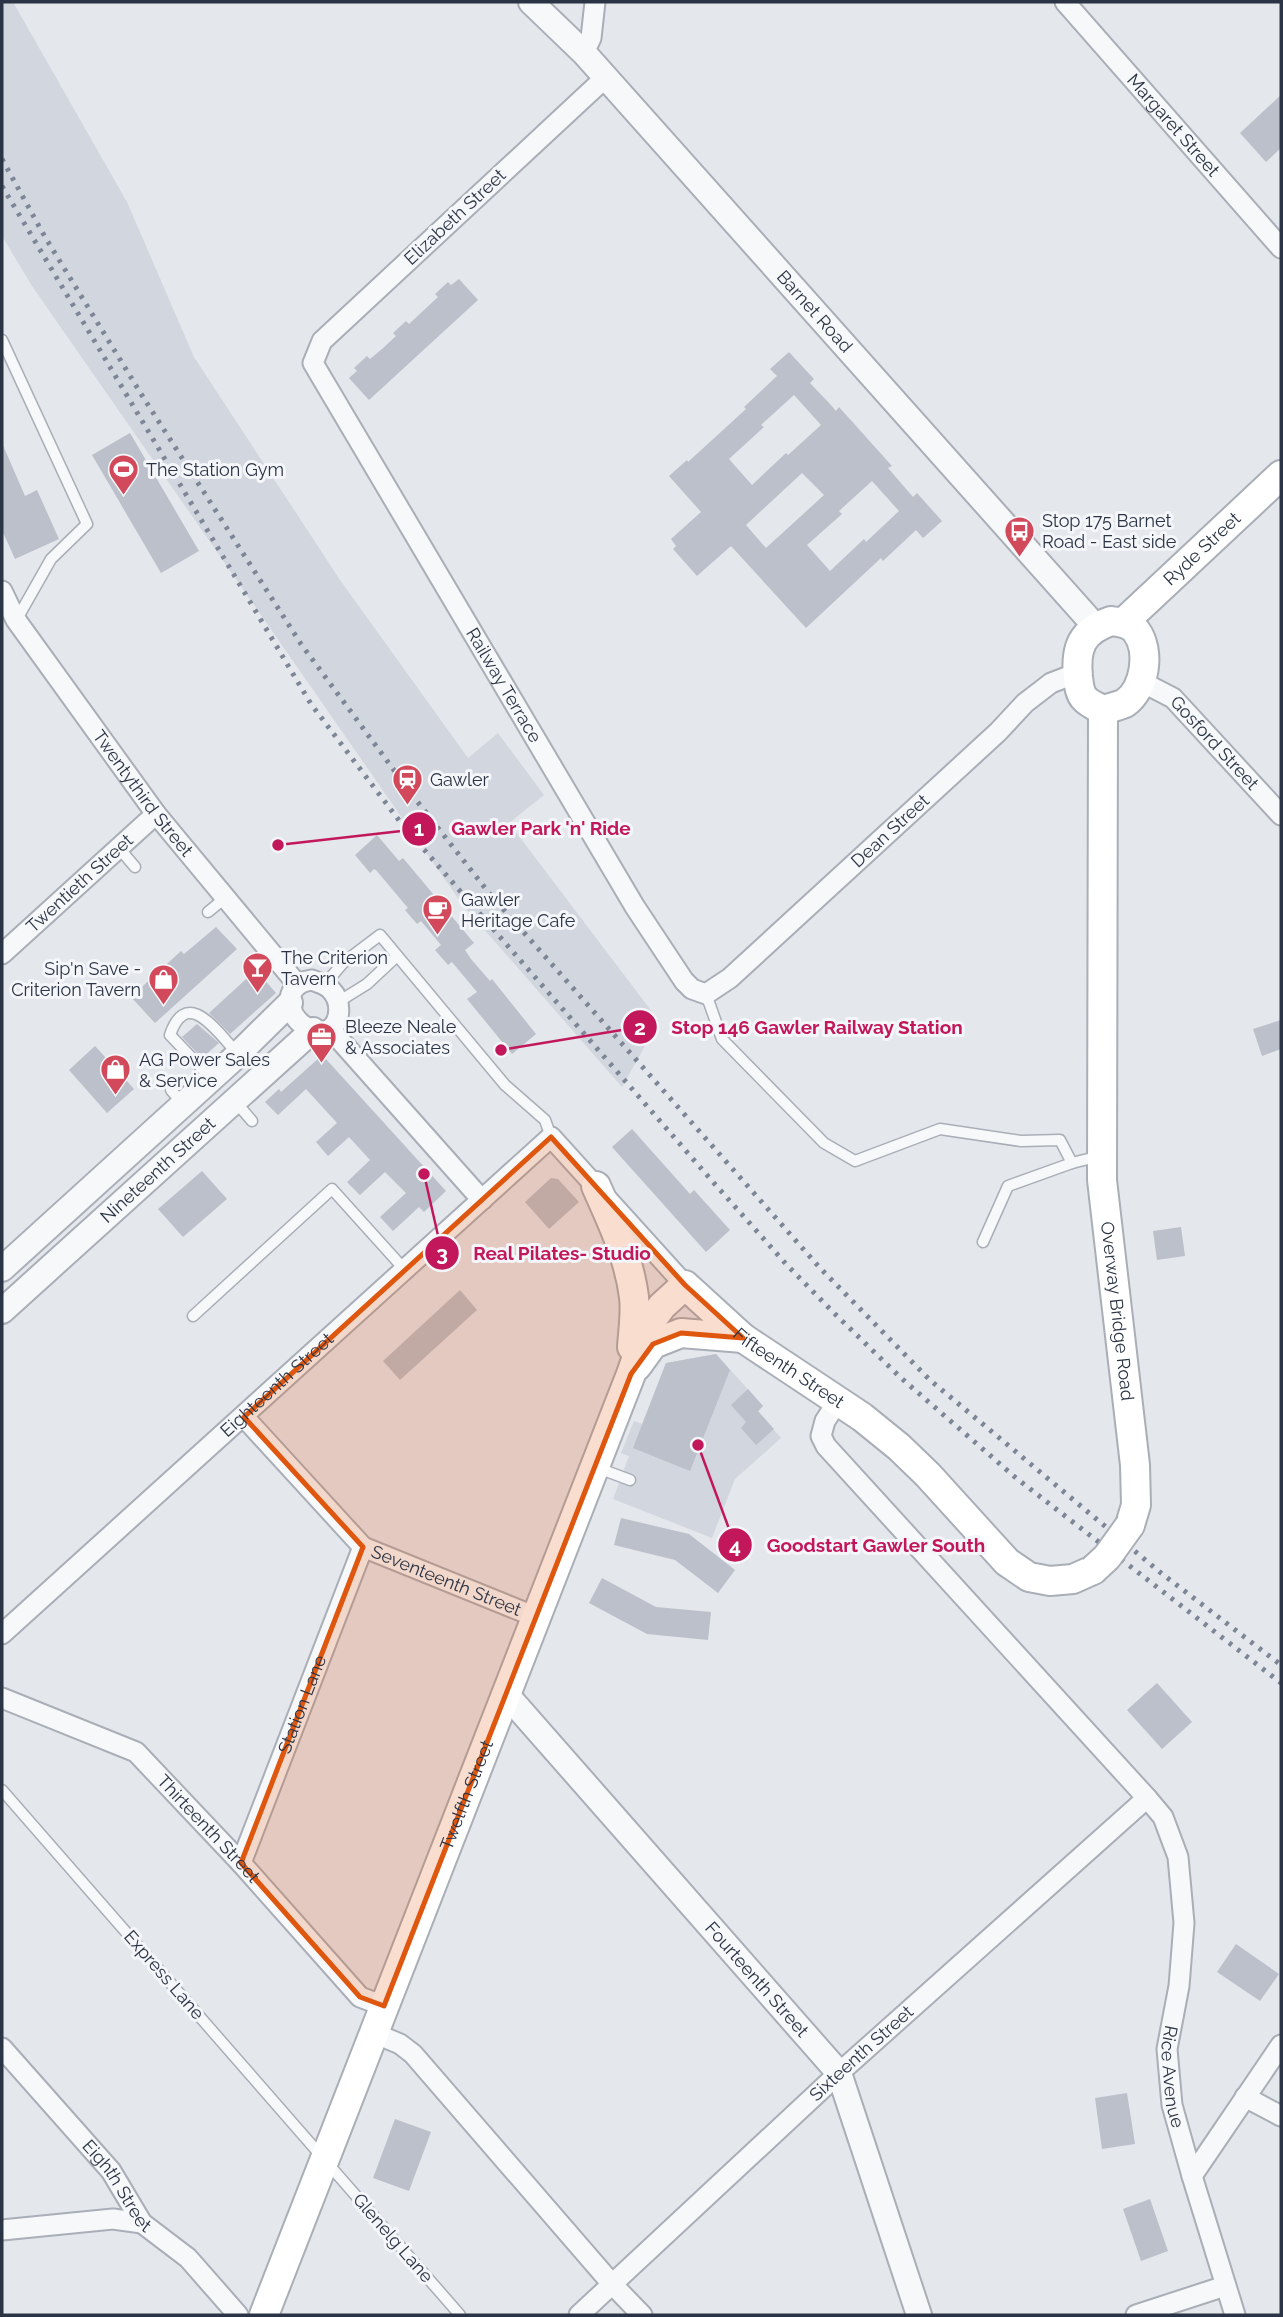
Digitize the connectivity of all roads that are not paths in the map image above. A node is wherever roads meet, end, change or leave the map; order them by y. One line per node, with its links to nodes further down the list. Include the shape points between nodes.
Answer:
1 (531, 2): 4 (street, Barnet Road)
2 (595, 2): 4 (street, via 592,38)
3 (1065, 2): 6 (street, Margaret Street)
4 (584, 53): 5 (street, Barnet Road)
5 (606, 78): 8 (street, Elizabeth Street, via 322,341); 12 (street, Barnet Road)
6 (1281, 248)
7 (2, 340): 13 (lane, via 87,524 51,559)
8 (313, 363): 27 (street, Railway Terrace, via 635,907 684,981)
9 (1281, 475): 11 (main road, Ryde Street)
10 (2, 591): 13 (street, Twentythird Street)
11 (1124, 622): 12 (main road); 15 (main road, via 1142,643)
12 (1095, 626): 14 (main road, via 1079,649)
13 (9, 627): 17 (street, Twentythird Street)
14 (1077, 673): 16 (main road, via 1084,699); 27 (street, Dean Street, via 1051,682 1025,703 730,978)
15 (1142, 682): 16 (main road, via 1125,702); 18 (street, Gosford Street, via 1173,698)
16 (1103, 710): 35 (main road, Overway Bridge Road)
17 (156, 814): 19 (street, Twentieth Street); 21 (street, Twentythird Street)
18 (1281, 815)
19 (119, 848): 20 (lane); 23 (street, Twentieth Street)
20 (135, 867)
21 (225, 898): 22 (lane); 26 (street, Twentythird Street)
22 (208, 912)
23 (2, 954)
24 (397, 956): 25 (lane, via 380,935 343,963); 28 (lane, via 367,985); 34 (lane, via 512,1093 545,1120)
25 (325, 984): 26 (street, via 312,981); 28 (street)
26 (293, 993): 29 (street, via 292,1013 297,1021); 30 (street, Nineteenth Street)
27 (706, 994): 36 (lane, via 722,1040 824,1143 855,1161 940,1129 1021,1141 1060,1140)
28 (338, 1002): 29 (street, via 337,1018)
29 (321, 1030): 30 (street, Nineteenth Street); 39 (street)
30 (241, 1069): 31 (street, Nineteenth Street); 31 (lane, via 202,1017 185,1013 170,1035); 32 (street, Nineteenth Street)
31 (212, 1079): 37 (street, Nineteenth Street, via 177,1097)
32 (234, 1101): 33 (lane); 37 (street, Nineteenth Street)
33 (253, 1121)
34 (551, 1137): 38 (street, Fifteenth Street); 39 (street, Eighteenth Street)
35 (1103, 1156): 36 (lane); 48 (main road, Overway Bridge Road, bridge, via 1136,1505 1130,1525 1093,1570 1073,1579 1029,1577 1007,1562 899,1447)
36 (1072, 1163): 40 (lane, via 1008,1186)
37 (138, 1166): 41 (street, Nineteenth Street); 44 (street, Nineteenth Street)
38 (596, 1186): 43 (street, Fifteenth Street); 47 (main road, via 622,1245 635,1299)
39 (482, 1200): 42 (street, Eighteenth Street)
40 (983, 1242)
41 (2, 1269)
42 (405, 1270): 45 (lane, via 332,1189); 49 (street, Eighteenth Street)
43 (685, 1285): 46 (main road, Fifteenth Street); 47 (main road, Twelfth Street, via 648,1325)
44 (2, 1311)
45 (193, 1316)
46 (743, 1338): 47 (main road, via 681,1333 653,1344); 48 (main road, Fifteenth Street)
47 (631, 1374): 50 (main road, Twelfth Street)
48 (838, 1401): 58 (street, Fifteenth Street, via 821,1436 826,1446)
49 (244, 1416): 52 (street, Seventeenth Street); 54 (street, Eighteenth Street)
50 (594, 1467): 51 (lane); 53 (main road, Twelfth Street)
51 (631, 1480)
52 (363, 1547): 53 (street, Seventeenth Street); 59 (street, Station Lane)
53 (536, 1617): 55 (main road, Twelfth Street)
54 (2, 1634)
55 (506, 1694): 60 (main road, Twelfth Street); 64 (street, Fourteenth Street)
56 (2, 1698): 59 (street, Thirteenth Street, via 136,1752)
57 (2, 1790): 67 (lane, Express Lane)
58 (1147, 1798): 64 (street, Sixteenth Street); 68 (street, Rice Avenue, via 1163,1817 1178,1857 1184,1923 1167,2049 1172,2105)
59 (241, 1863): 60 (street, Thirteenth Street, via 360,1997)
60 (384, 2007): 61 (main road, Twelfth Street)
61 (374, 2034): 67 (main road, Twelfth Street); 71 (street, via 413,2054)
62 (1281, 2045): 65 (street)
63 (2, 2048): 69 (street, Eighth Street, via 111,2171)
64 (839, 2073): 71 (street, Sixteenth Street); 78 (street, Fourteenth Street)
65 (1245, 2097): 66 (street); 68 (street)
66 (1281, 2116)
67 (326, 2161): 74 (main road, Twelfth Street); 75 (lane, Glenelg Lane)
68 (1192, 2176): 72 (street, Rice Avenue)
69 (142, 2223): 70 (street, via 113,2218); 73 (street, Eighth Street, via 188,2258)
70 (2, 2230)
71 (612, 2284): 76 (street, Sixteenth Street); 77 (street)
72 (1225, 2286): 79 (street); 80 (street, Rice Avenue)
73 (238, 2315)
74 (264, 2315)
75 (460, 2315)
76 (579, 2315)
77 (642, 2315)
78 (919, 2315)
79 (1136, 2315)
80 (1235, 2315)

